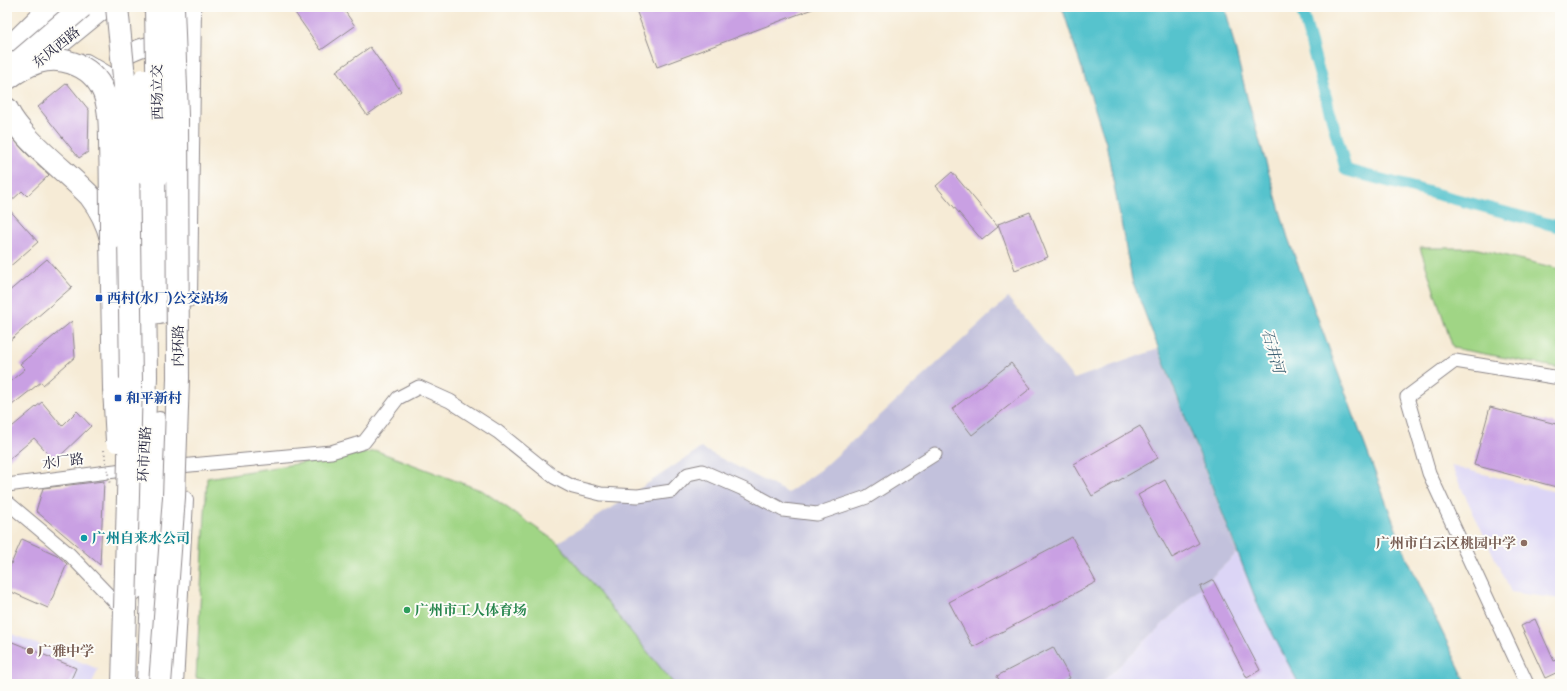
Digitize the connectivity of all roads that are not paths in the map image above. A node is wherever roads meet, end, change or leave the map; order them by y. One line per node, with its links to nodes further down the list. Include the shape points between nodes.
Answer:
1 (39, 7): 13 (main road); 14 (highway, via 14,33)
2 (51, 7): 15 (highway)
3 (66, 7): 20 (main road)
4 (82, 7): 19 (highway, bridge)
5 (105, 7): 16 (main road, 东风西路)
6 (116, 7): 18 (main road); 40 (highway, bridge, via 125,86 128,158 130,437)
7 (141, 7): 25 (main road, 西场立交, bridge)
8 (155, 7): 25 (main road, 西场立交, bridge)
9 (166, 7): 17 (main road)
10 (173, 7): 30 (highway, 内环路, bridge, via 177,115)
11 (189, 7): 30 (highway, bridge, via 183,52)
12 (192, 7): 29 (main road, via 192,162)
13 (7, 35)
14 (7, 45)
15 (7, 50)
16 (47, 55): 22 (main road, 东风西路); 23 (main road, via 74,58 83,62 108,76)
17 (170, 56): 18 (main road, via 159,48 148,46); 29 (main road)
18 (119, 58): 23 (main road)
19 (7, 70)
20 (7, 75)
21 (7, 79): 27 (highway, bridge, via 27,65 51,59 64,60 88,70 97,80 108,106 110,128)
22 (7, 87)
23 (121, 88): 26 (main road)
24 (7, 109): 27 (highway, via 10,117 22,131 99,207)
25 (151, 176): 28 (main road, 环市西路); 35 (main road, 环市西路, via 160,392)
26 (126, 205): 28 (main road); 36 (main road)
27 (111, 239): 40 (highway, bridge, via 114,388)
28 (145, 275): 32 (main road, 环市西路)
29 (181, 283): 34 (main road); 35 (main road, via 172,408)
30 (178, 378): 46 (highway, 内环路, bridge)
31 (1560, 378): 47 (street, via 1455,361 1407,397 1429,473)
32 (145, 430): 36 (main road); 40 (main road, 环市西路)
33 (935, 454): 34 (street, via 866,497 817,514 783,510 702,471 688,474 672,491 638,496 601,494 573,487 554,477 498,432 450,401 419,387 398,398 364,442 331,452)
34 (186, 465): 35 (street); 41 (main road)
35 (158, 468): 39 (main road, 环市西路)
36 (123, 470): 37 (street, 水厂路); 40 (main road)
37 (7, 485)
38 (7, 502): 40 (street)
39 (152, 569): 41 (main road); 45 (main road, 环市西路)
40 (125, 599): 42 (main road); 43 (highway, bridge); 44 (main road, 环市西路)
41 (178, 614): 46 (main road)
42 (113, 684)
43 (123, 684)
44 (132, 684)
45 (147, 684)
46 (170, 684)
47 (1527, 684)

